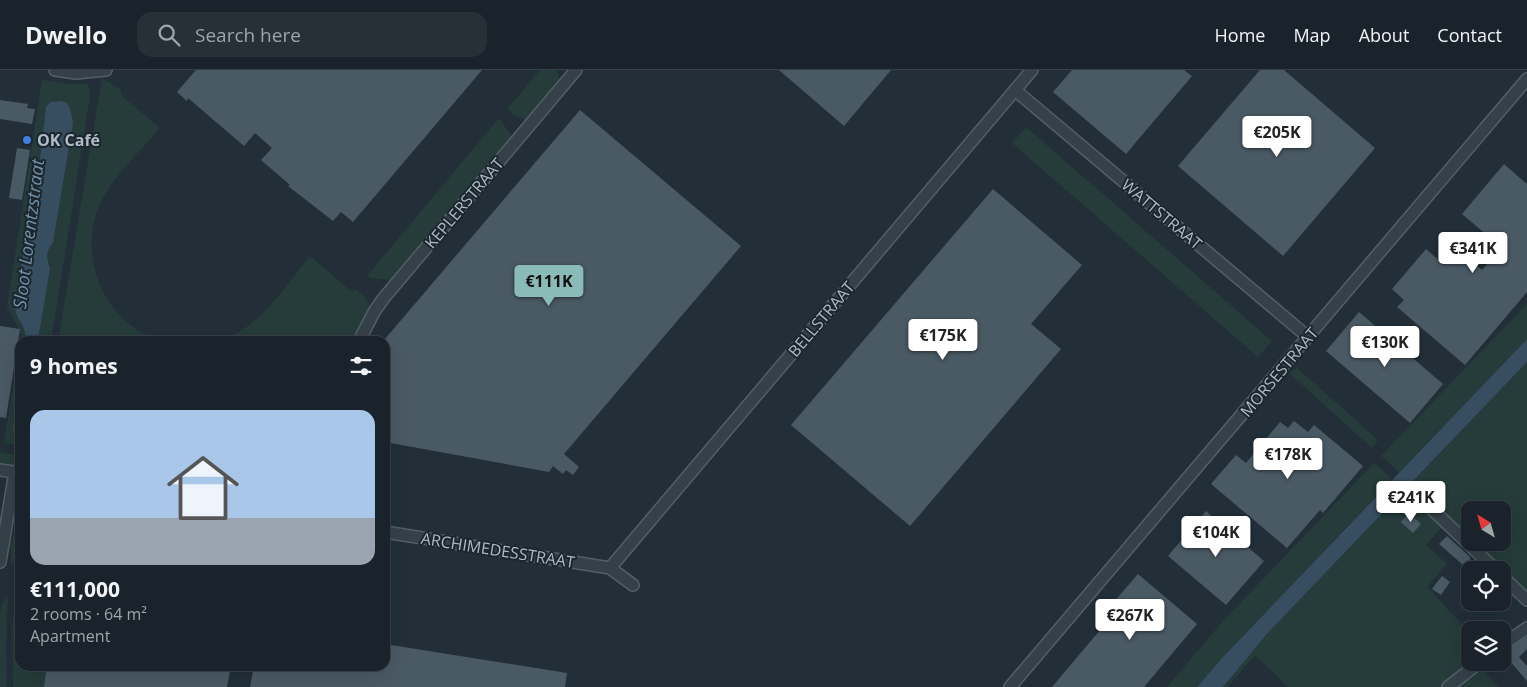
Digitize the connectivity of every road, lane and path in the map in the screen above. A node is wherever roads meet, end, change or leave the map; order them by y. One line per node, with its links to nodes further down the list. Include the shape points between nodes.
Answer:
1 (56, 70): 2 (street, via 76,73)
2 (106, 70)
3 (576, 70): 7 (street, KEPLERSTRAAT, via 383,299)
4 (1032, 70): 6 (street, BELLSTRAAT)
5 (1527, 79): 8 (street, MORSESTRAAT)
6 (1015, 90): 8 (street, WATTSTRAAT); 16 (street, BELLSTRAAT)
7 (361, 336)
8 (1308, 337): 23 (street, MORSESTRAAT)
9 (0, 470): 10 (street)
10 (15, 473)
11 (15, 483): 15 (street)
12 (1420, 498): 14 (street)
13 (390, 533): 16 (street, ARCHIMEDESSTRAAT)
14 (1486, 561)
15 (0, 562)
16 (610, 568): 17 (street)
17 (633, 585)
18 (1511, 585): 19 (street)
19 (1527, 600)
20 (1527, 628): 21 (street)
21 (1511, 639)
22 (1468, 671): 24 (street)
23 (1010, 687)
24 (1448, 687)

